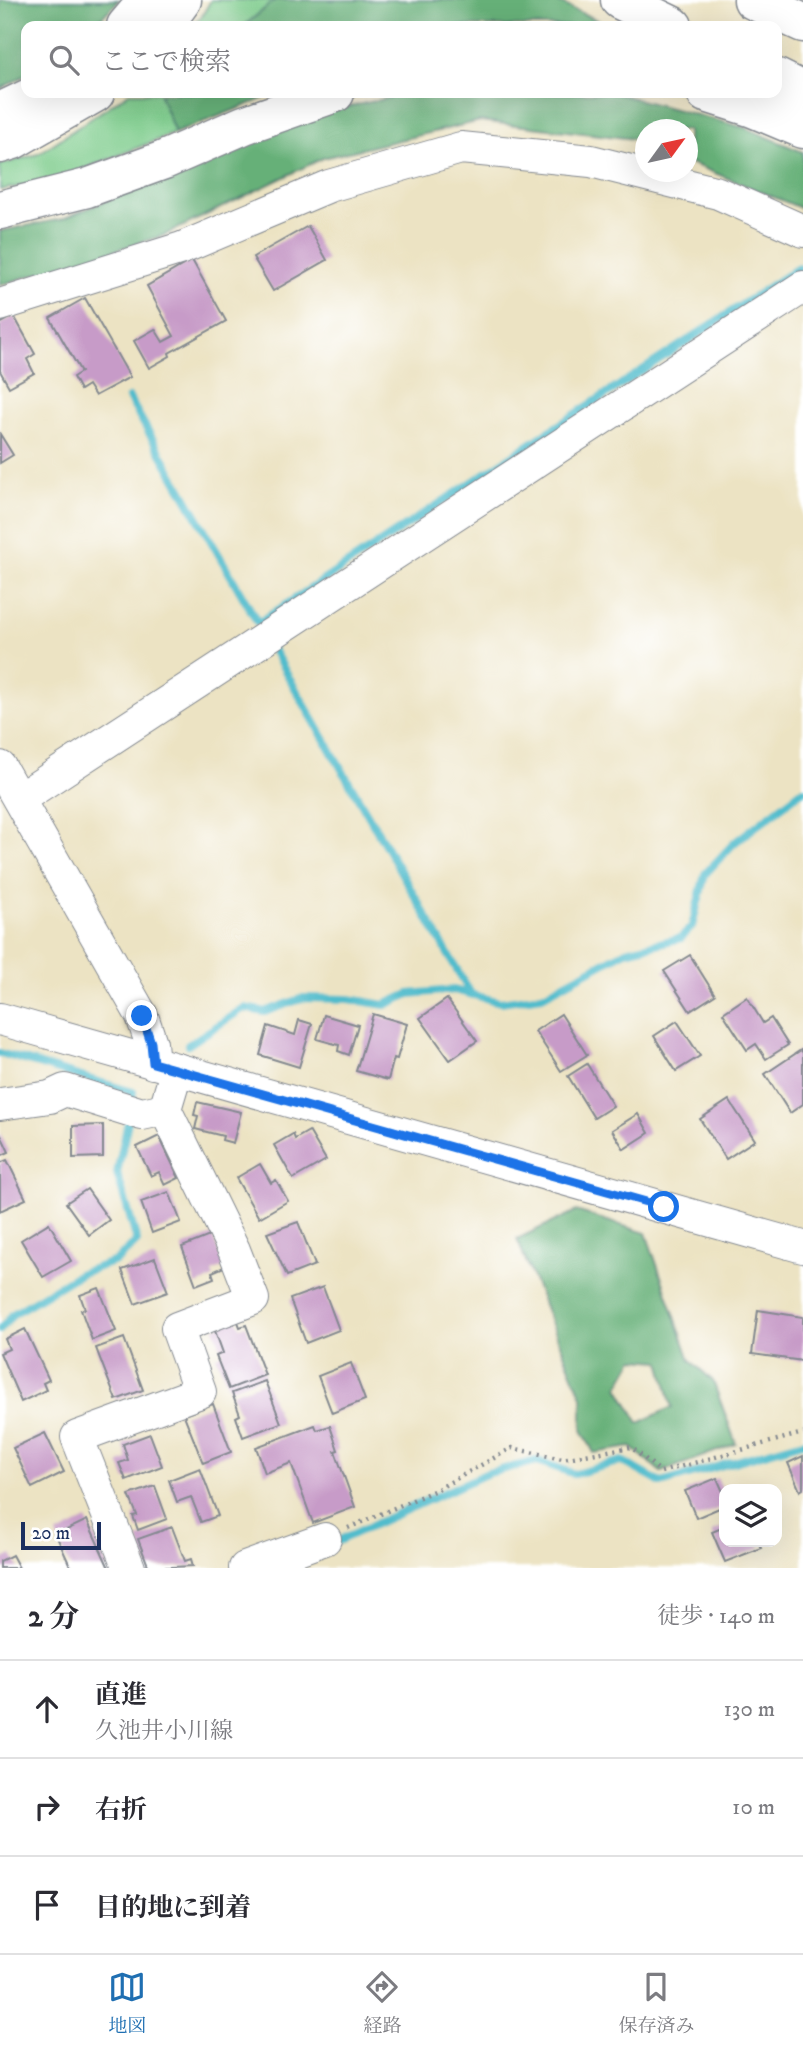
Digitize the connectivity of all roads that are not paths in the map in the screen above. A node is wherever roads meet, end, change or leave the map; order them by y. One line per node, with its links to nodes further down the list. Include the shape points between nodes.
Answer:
1 (148, 0): 5 (highway)
2 (182, 0): 6 (highway)
3 (620, 0): 7 (highway)
4 (753, 0): 8 (highway)
5 (130, 21)
6 (167, 21)
7 (663, 21)
8 (803, 23)
9 (782, 80): 10 (highway)
10 (803, 91)
11 (30, 98): 15 (highway)
12 (86, 98): 17 (highway)
13 (321, 98): 18 (highway, via 87,188)
14 (722, 98): 16 (highway)
15 (0, 113)
16 (803, 129)
17 (0, 144)
18 (0, 210)
19 (798, 233): 21 (street, via 718,192 590,161 461,148 329,186 182,248)
20 (803, 287): 23 (street)
21 (0, 305)
22 (0, 767): 23 (street)
23 (19, 799): 25 (street, via 142,1016)
24 (0, 1019): 25 (street)
25 (165, 1066): 27 (street); 28 (street)
26 (0, 1104): 27 (street, via 50,1097 65,1090)
27 (143, 1110): 30 (street, via 233,1250 253,1299 177,1328 200,1392 77,1437)
28 (803, 1247)
29 (325, 1539): 31 (street)
30 (130, 1568)
31 (245, 1568)

